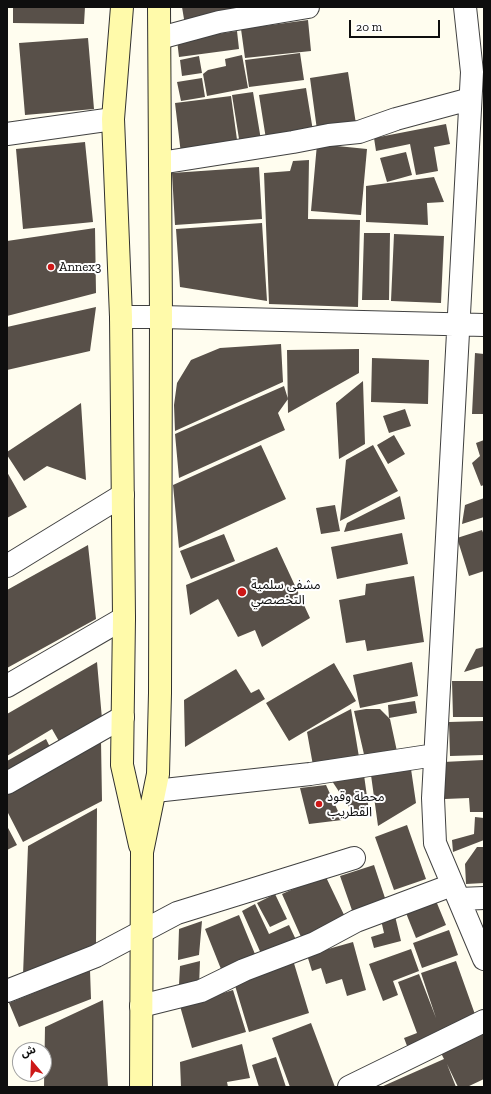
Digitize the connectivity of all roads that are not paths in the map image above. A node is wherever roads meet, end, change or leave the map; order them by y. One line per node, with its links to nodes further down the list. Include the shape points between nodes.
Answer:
1 (122, 7): 8 (street)
2 (159, 7): 5 (street)
3 (308, 7): 5 (street, via 219,22)
4 (465, 7): 6 (street)
5 (160, 38): 10 (street)
6 (478, 72): 7 (street)
7 (470, 100): 10 (street, via 396,119 359,132); 13 (street)
8 (113, 119): 9 (street); 11 (street)
9 (7, 134)
10 (160, 163): 12 (street)
11 (121, 317): 12 (street); 15 (street)
12 (161, 317): 13 (street); 22 (street, via 160,693 158,774)
13 (458, 324): 14 (street); 20 (street)
14 (484, 325)
15 (122, 495): 16 (street); 17 (street)
16 (7, 566)
17 (124, 618): 18 (street); 19 (street)
18 (7, 686)
19 (123, 717): 21 (street); 23 (street, via 122,765)
20 (435, 755): 22 (street, via 310,774); 25 (street, via 435,843)
21 (7, 783)
22 (154, 792): 23 (street)
23 (142, 852): 27 (street)
24 (354, 858): 27 (street, via 177,913)
25 (456, 892): 26 (street); 28 (street); 30 (street, via 356,921 314,943 244,970 201,991)
26 (484, 898)
27 (142, 931): 29 (street, via 96,956); 30 (street)
28 (484, 959)
29 (7, 991)
30 (141, 1006): 32 (street)
31 (484, 1020): 33 (street)
32 (141, 1087)
33 (349, 1087)

